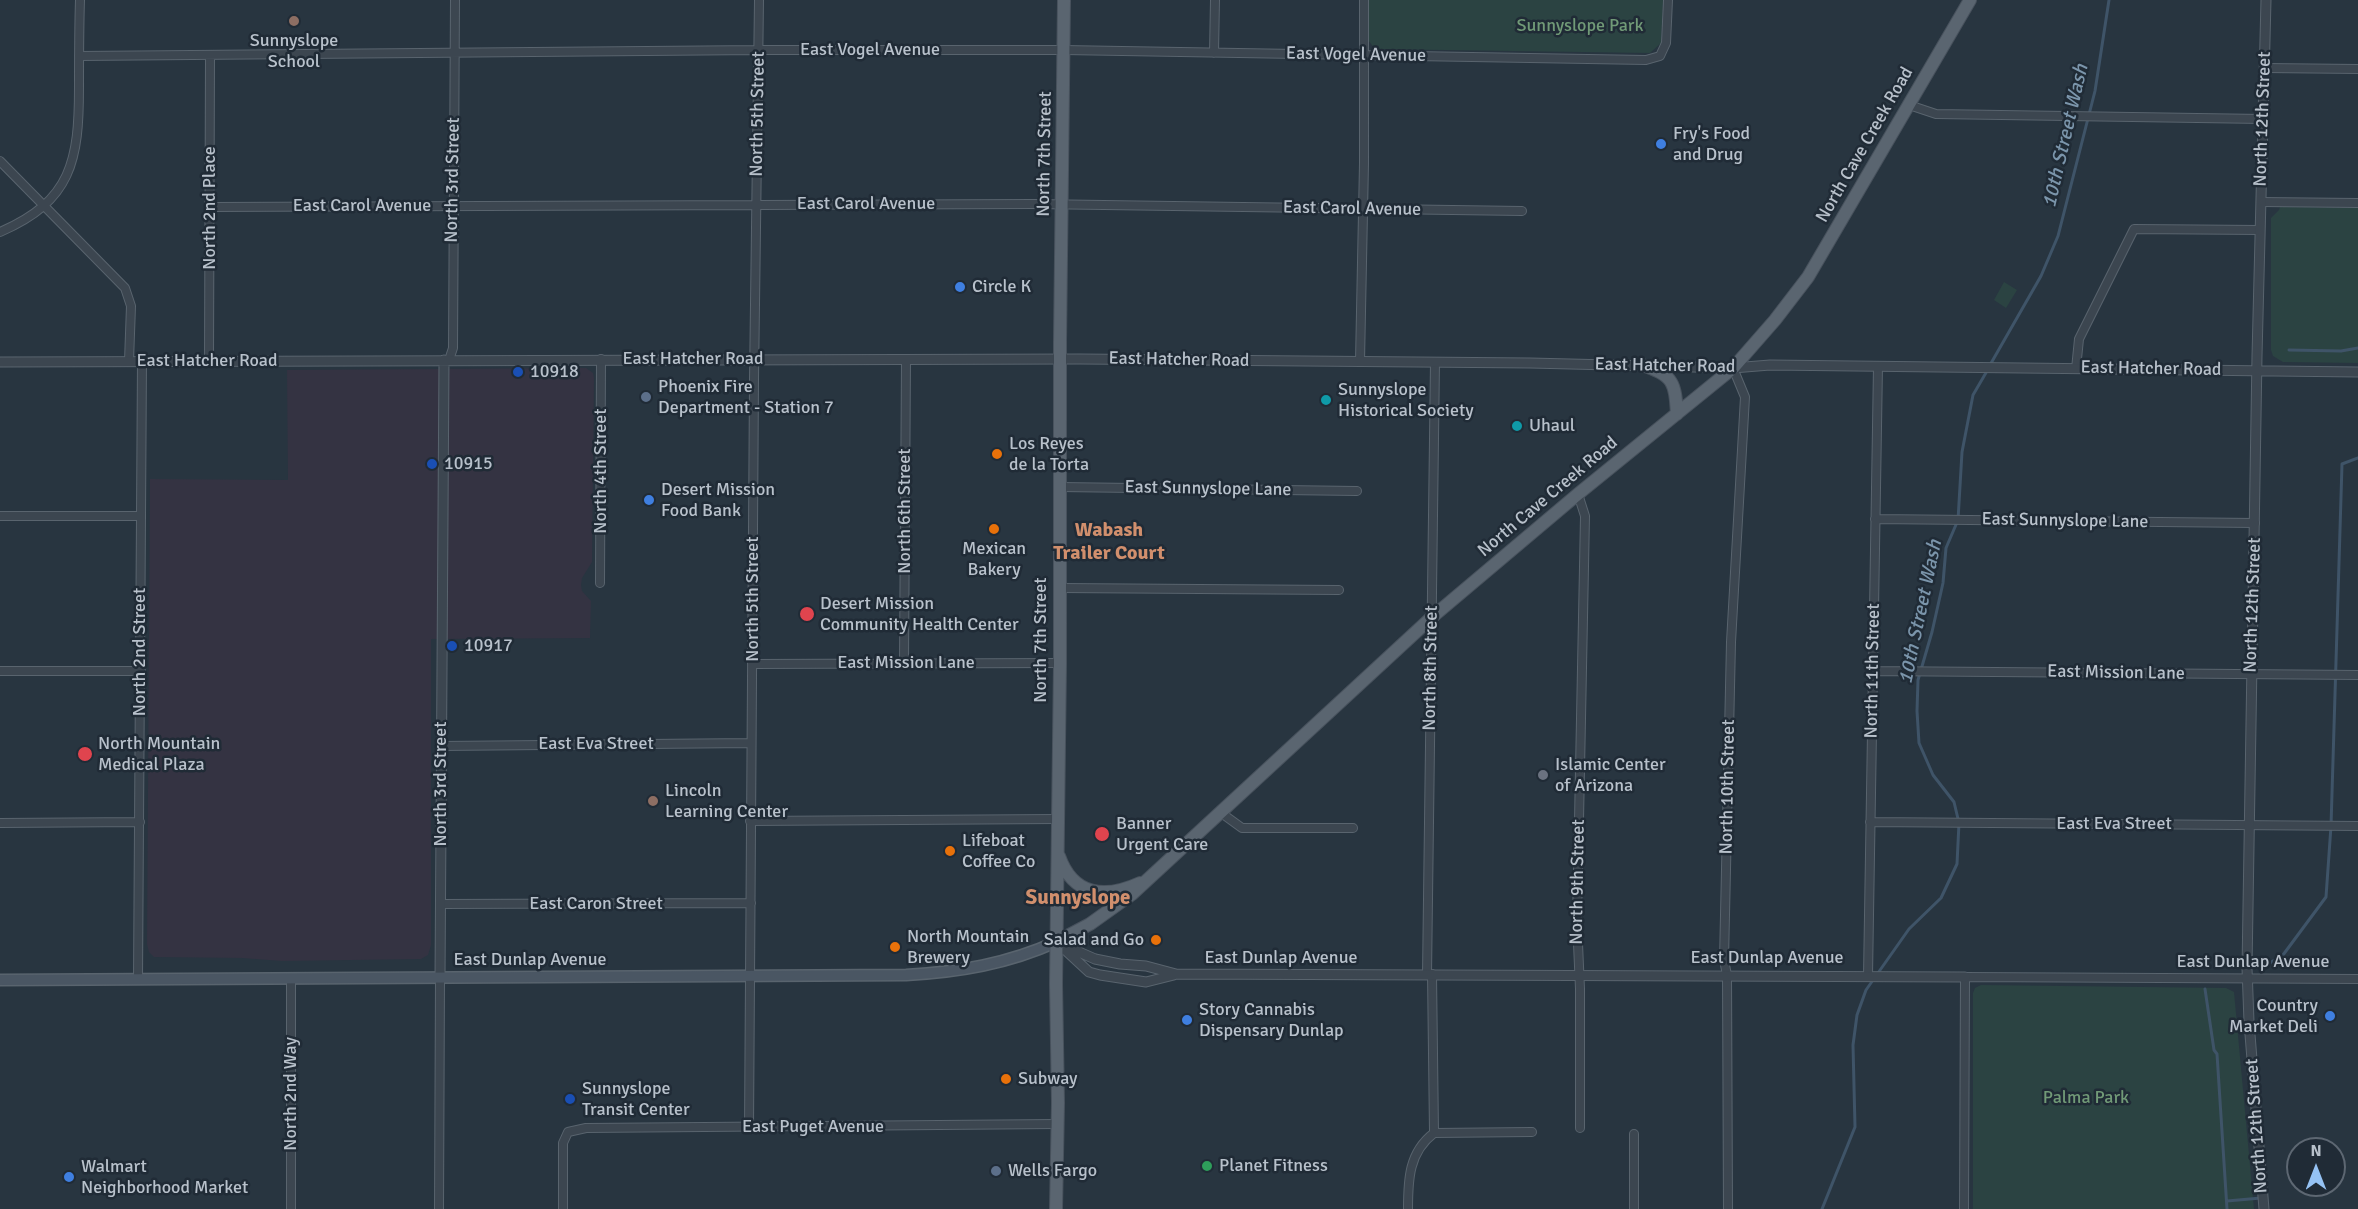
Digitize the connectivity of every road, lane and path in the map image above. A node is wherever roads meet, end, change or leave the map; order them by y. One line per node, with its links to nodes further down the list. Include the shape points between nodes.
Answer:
1 (80, 0): 16 (street)
2 (455, 0): 12 (street, North 3rd Street)
3 (759, 0): 10 (street, North 5th Street)
4 (1064, 0): 11 (main road, North 7th Street)
5 (1215, 0): 13 (street)
6 (1364, 0): 15 (street)
7 (1668, 0): 15 (street, East Vogel Avenue, via 1666,43 1660,56 1646,60)
8 (1970, 0): 19 (main road, North Cave Creek Road)
9 (2266, 0): 17 (street, North 12th Street)
10 (759, 50): 11 (street, East Vogel Avenue); 12 (street, East Vogel Avenue); 24 (street, North 5th Street)
11 (1064, 50): 13 (street, East Vogel Avenue); 25 (main road, North 7th Street)
12 (455, 53): 14 (street, East Vogel Avenue); 27 (street, North 3rd Street)
13 (1214, 53): 15 (street, East Vogel Avenue)
14 (210, 55): 16 (street, East Vogel Avenue); 28 (street, North 2nd Place)
15 (1365, 55): 29 (street)
16 (79, 56): 26 (street, via 76,148 64,181)
17 (2265, 68): 18 (street); 20 (street, North 12th Street)
18 (2358, 69)
19 (1909, 105): 20 (street, via 1936,114); 46 (main road, North Cave Creek Road, via 1808,277)
20 (2263, 119): 22 (street, North 12th Street)
21 (0, 161): 26 (street)
22 (2261, 202): 23 (street); 31 (street, North 12th Street)
23 (2358, 203)
24 (756, 205): 25 (street, East Carol Avenue); 27 (street, East Carol Avenue); 33 (street, North 5th Street)
25 (1062, 205): 29 (street, East Carol Avenue); 35 (main road, North 7th Street)
26 (44, 206): 32 (street); 38 (street, via 125,288 131,306)
27 (453, 206): 28 (street, East Carol Avenue); 36 (street, North 3rd Street, via 453,348)
28 (209, 207): 40 (street, North 2nd Place)
29 (1364, 209): 30 (street, East Carol Avenue); 41 (street)
30 (1522, 211)
31 (2260, 230): 47 (street, via 2134,229 2079,339); 48 (street, North 12th Street)
32 (0, 232)
33 (755, 359): 34 (street, East Hatcher Road); 37 (street, East Hatcher Road); 64 (street, North 5th Street)
34 (906, 359): 35 (street, East Hatcher Road); 62 (street, North 6th Street)
35 (1060, 359): 41 (street, East Hatcher Road); 51 (main road, North 7th Street)
36 (446, 360): 37 (street, East Hatcher Road); 40 (street, East Hatcher Road); 71 (street, North 3rd Street)
37 (601, 360): 58 (street, North 4th Street)
38 (129, 361): 39 (street, East Hatcher Road); 42 (street, East Hatcher Road)
39 (142, 361): 40 (street, East Hatcher Road); 55 (street, North 2nd Street)
40 (209, 361)
41 (1360, 361): 43 (street, East Hatcher Road)
42 (0, 362)
43 (1435, 362): 44 (street, East Hatcher Road); 61 (street, North 8th Street)
44 (1642, 365): 46 (street, East Hatcher Road); 50 (main road, via 1658,370 1673,383)
45 (1878, 366): 46 (street, East Hatcher Road); 47 (street, East Hatcher Road); 56 (street, North 11th Street)
46 (1733, 368): 50 (main road, North Cave Creek Road); 89 (street, North 10th Street, via 1745,397 1731,642 1724,960)
47 (2076, 369): 48 (street, East Hatcher Road)
48 (2257, 371): 49 (street, East Hatcher Road); 57 (street, North 12th Street)
49 (2358, 372)
50 (1677, 414): 53 (main road, North Cave Creek Road)
51 (1060, 487): 52 (street, East Sunnyslope Lane); 59 (main road, North 7th Street)
52 (1357, 491)
53 (1578, 494): 61 (main road, North Cave Creek Road); 87 (street, North 9th Street, via 1586,516)
54 (0, 516): 55 (street)
55 (141, 516): 65 (street, North 2nd Street)
56 (1875, 519): 57 (street, East Sunnyslope Lane); 67 (street, North 11th Street)
57 (2255, 523): 68 (street, North 12th Street)
58 (600, 583)
59 (1060, 588): 60 (street); 63 (main road, North 7th Street)
60 (1339, 591)
61 (1431, 618): 72 (main road, North Cave Creek Road); 88 (street, North 8th Street)
62 (904, 663): 63 (street, East Mission Lane); 64 (street, East Mission Lane)
63 (1060, 663): 73 (main road, North 7th Street)
64 (752, 664): 70 (street, North 5th Street)
65 (141, 670): 66 (street); 75 (street, North 2nd Street)
66 (0, 671)
67 (1873, 671): 68 (street, East Mission Lane); 76 (street, North 11th Street)
68 (2251, 674): 69 (street, East Mission Lane); 78 (street, North 12th Street)
69 (2358, 675)
70 (751, 743): 71 (street, East Eva Street); 74 (street, North 5th Street)
71 (441, 746): 84 (street, North 3rd Street)
72 (1220, 812): 80 (street, via 1242,828); 82 (main road, North Cave Creek Road)
73 (1057, 819): 74 (street); 81 (main road, North 7th Street)
74 (750, 821): 83 (street, North 5th Street)
75 (140, 822): 77 (street); 94 (street, North 2nd Street)
76 (1870, 822): 78 (street, East Eva Street); 90 (street, North 11th Street)
77 (0, 823)
78 (2248, 825): 79 (street, East Eva Street); 96 (street, North 12th Street)
79 (2358, 826)
80 (1353, 828)
81 (1056, 849): 82 (main road, via 1063,868 1083,888 1116,891); 85 (main road, North 7th Street)
82 (1149, 879): 85 (main road, North Cave Creek Road, via 1112,910)
83 (751, 903): 84 (street, East Caron Street); 91 (street, North 5th Street)
84 (441, 904): 92 (street, North 3rd Street)
85 (1056, 942): 86 (street, East Dunlap Avenue, via 1095,959); 86 (street, East Dunlap Avenue, via 1089,972 1100,975 1146,982); 91 (main road, East Dunlap Avenue, via 1001,963 936,974); 99 (main road, North 7th Street)
86 (1176, 974): 88 (street, East Dunlap Avenue)
87 (1578, 974): 88 (street, East Dunlap Avenue); 89 (street, East Dunlap Avenue); 101 (street, North 9th Street)
88 (1429, 975): 103 (street, North 8th Street)
89 (1727, 975): 90 (street, East Dunlap Avenue); 111 (street, North 10th Street)
90 (1868, 975): 93 (street, East Dunlap Avenue)
91 (751, 976): 92 (main road, East Dunlap Avenue); 100 (street, North 5th Street)
92 (440, 977): 95 (main road, East Dunlap Avenue); 106 (street, North 3rd Street)
93 (1965, 977): 96 (street, East Dunlap Avenue); 112 (street)
94 (138, 978): 95 (main road, East Dunlap Avenue); 98 (main road, East Dunlap Avenue)
95 (291, 978): 105 (street, North 2nd Way)
96 (2248, 979): 97 (street, East Dunlap Avenue); 113 (street, North 12th Street)
97 (2358, 979)
98 (0, 980)
99 (1058, 1124): 100 (street, East Puget Avenue); 108 (main road, North 7th Street)
100 (749, 1127): 107 (street, East Puget Avenue, via 586,1128 568,1132 563,1143)
101 (1580, 1128)
102 (1532, 1132): 103 (street)
103 (1434, 1133): 109 (street, via 1424,1140 1411,1165)
104 (1634, 1134): 110 (street)
105 (291, 1209)
106 (439, 1209)
107 (563, 1209)
108 (1056, 1209)
109 (1407, 1209)
110 (1634, 1209)
111 (1728, 1209)
112 (1964, 1209)
113 (2264, 1209)

